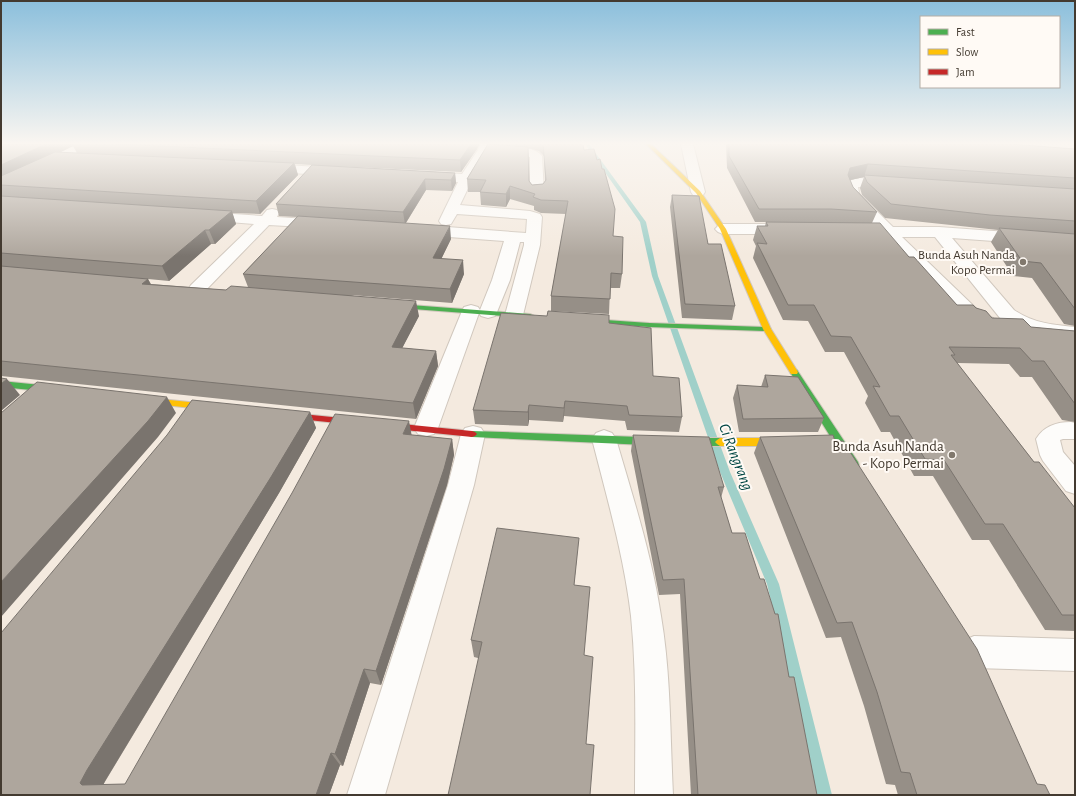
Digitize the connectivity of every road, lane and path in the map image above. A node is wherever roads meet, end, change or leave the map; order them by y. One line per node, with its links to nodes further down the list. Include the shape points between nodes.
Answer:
1 (13, 181): 8 (street)
2 (301, 181): 9 (street)
3 (465, 181): 13 (street)
4 (537, 181): 11 (street)
5 (687, 181): 10 (street)
6 (696, 181): 10 (street)
7 (908, 185): 22 (street, via 860,182 851,185 852,194)
8 (1, 187)
9 (296, 187)
10 (698, 192): 18 (street)
11 (537, 193)
12 (281, 204): 15 (street)
13 (453, 209): 20 (street); 25 (street, via 533,216 536,218)
14 (191, 215): 15 (street)
15 (266, 220): 16 (street); 29 (street)
16 (337, 225)
17 (409, 229): 20 (street)
18 (723, 229): 19 (street); 37 (street)
19 (802, 229)
20 (441, 231): 24 (street)
21 (865, 231): 22 (street)
22 (888, 232): 23 (street); 36 (street, via 978,320)
23 (939, 232): 26 (street); 36 (street, via 1007,314)
24 (513, 237): 25 (street); 27 (street)
25 (534, 238): 28 (street)
26 (1075, 242)
27 (501, 280): 28 (street); 32 (street)
28 (522, 281): 33 (street)
29 (193, 289): 30 (street)
30 (213, 291)
31 (379, 304): 32 (street)
32 (480, 312): 33 (street); 47 (street)
33 (514, 315): 34 (street)
34 (538, 316)
35 (570, 319): 37 (street)
36 (1018, 323): 38 (street)
37 (767, 329): 53 (street, via 834,441)
38 (1075, 333)
39 (1, 384): 40 (street)
40 (43, 389): 41 (street); 43 (street)
41 (72, 391)
42 (133, 398): 44 (street, via 188,416)
43 (25, 404)
44 (226, 409)
45 (272, 414): 46 (street)
46 (334, 420): 47 (street); 52 (street)
47 (426, 428): 49 (street)
48 (1075, 431): 54 (street, via 1056,432 1048,439 1052,455)
49 (473, 434): 50 (street); 57 (street, via 461,485)
50 (604, 439): 51 (street, via 668,442); 58 (street, via 636,562 646,617)
51 (798, 442)
52 (319, 447)
53 (860, 474)
54 (1075, 484)
55 (974, 654): 56 (street)
56 (1075, 655)
57 (366, 795)
58 (654, 795)

